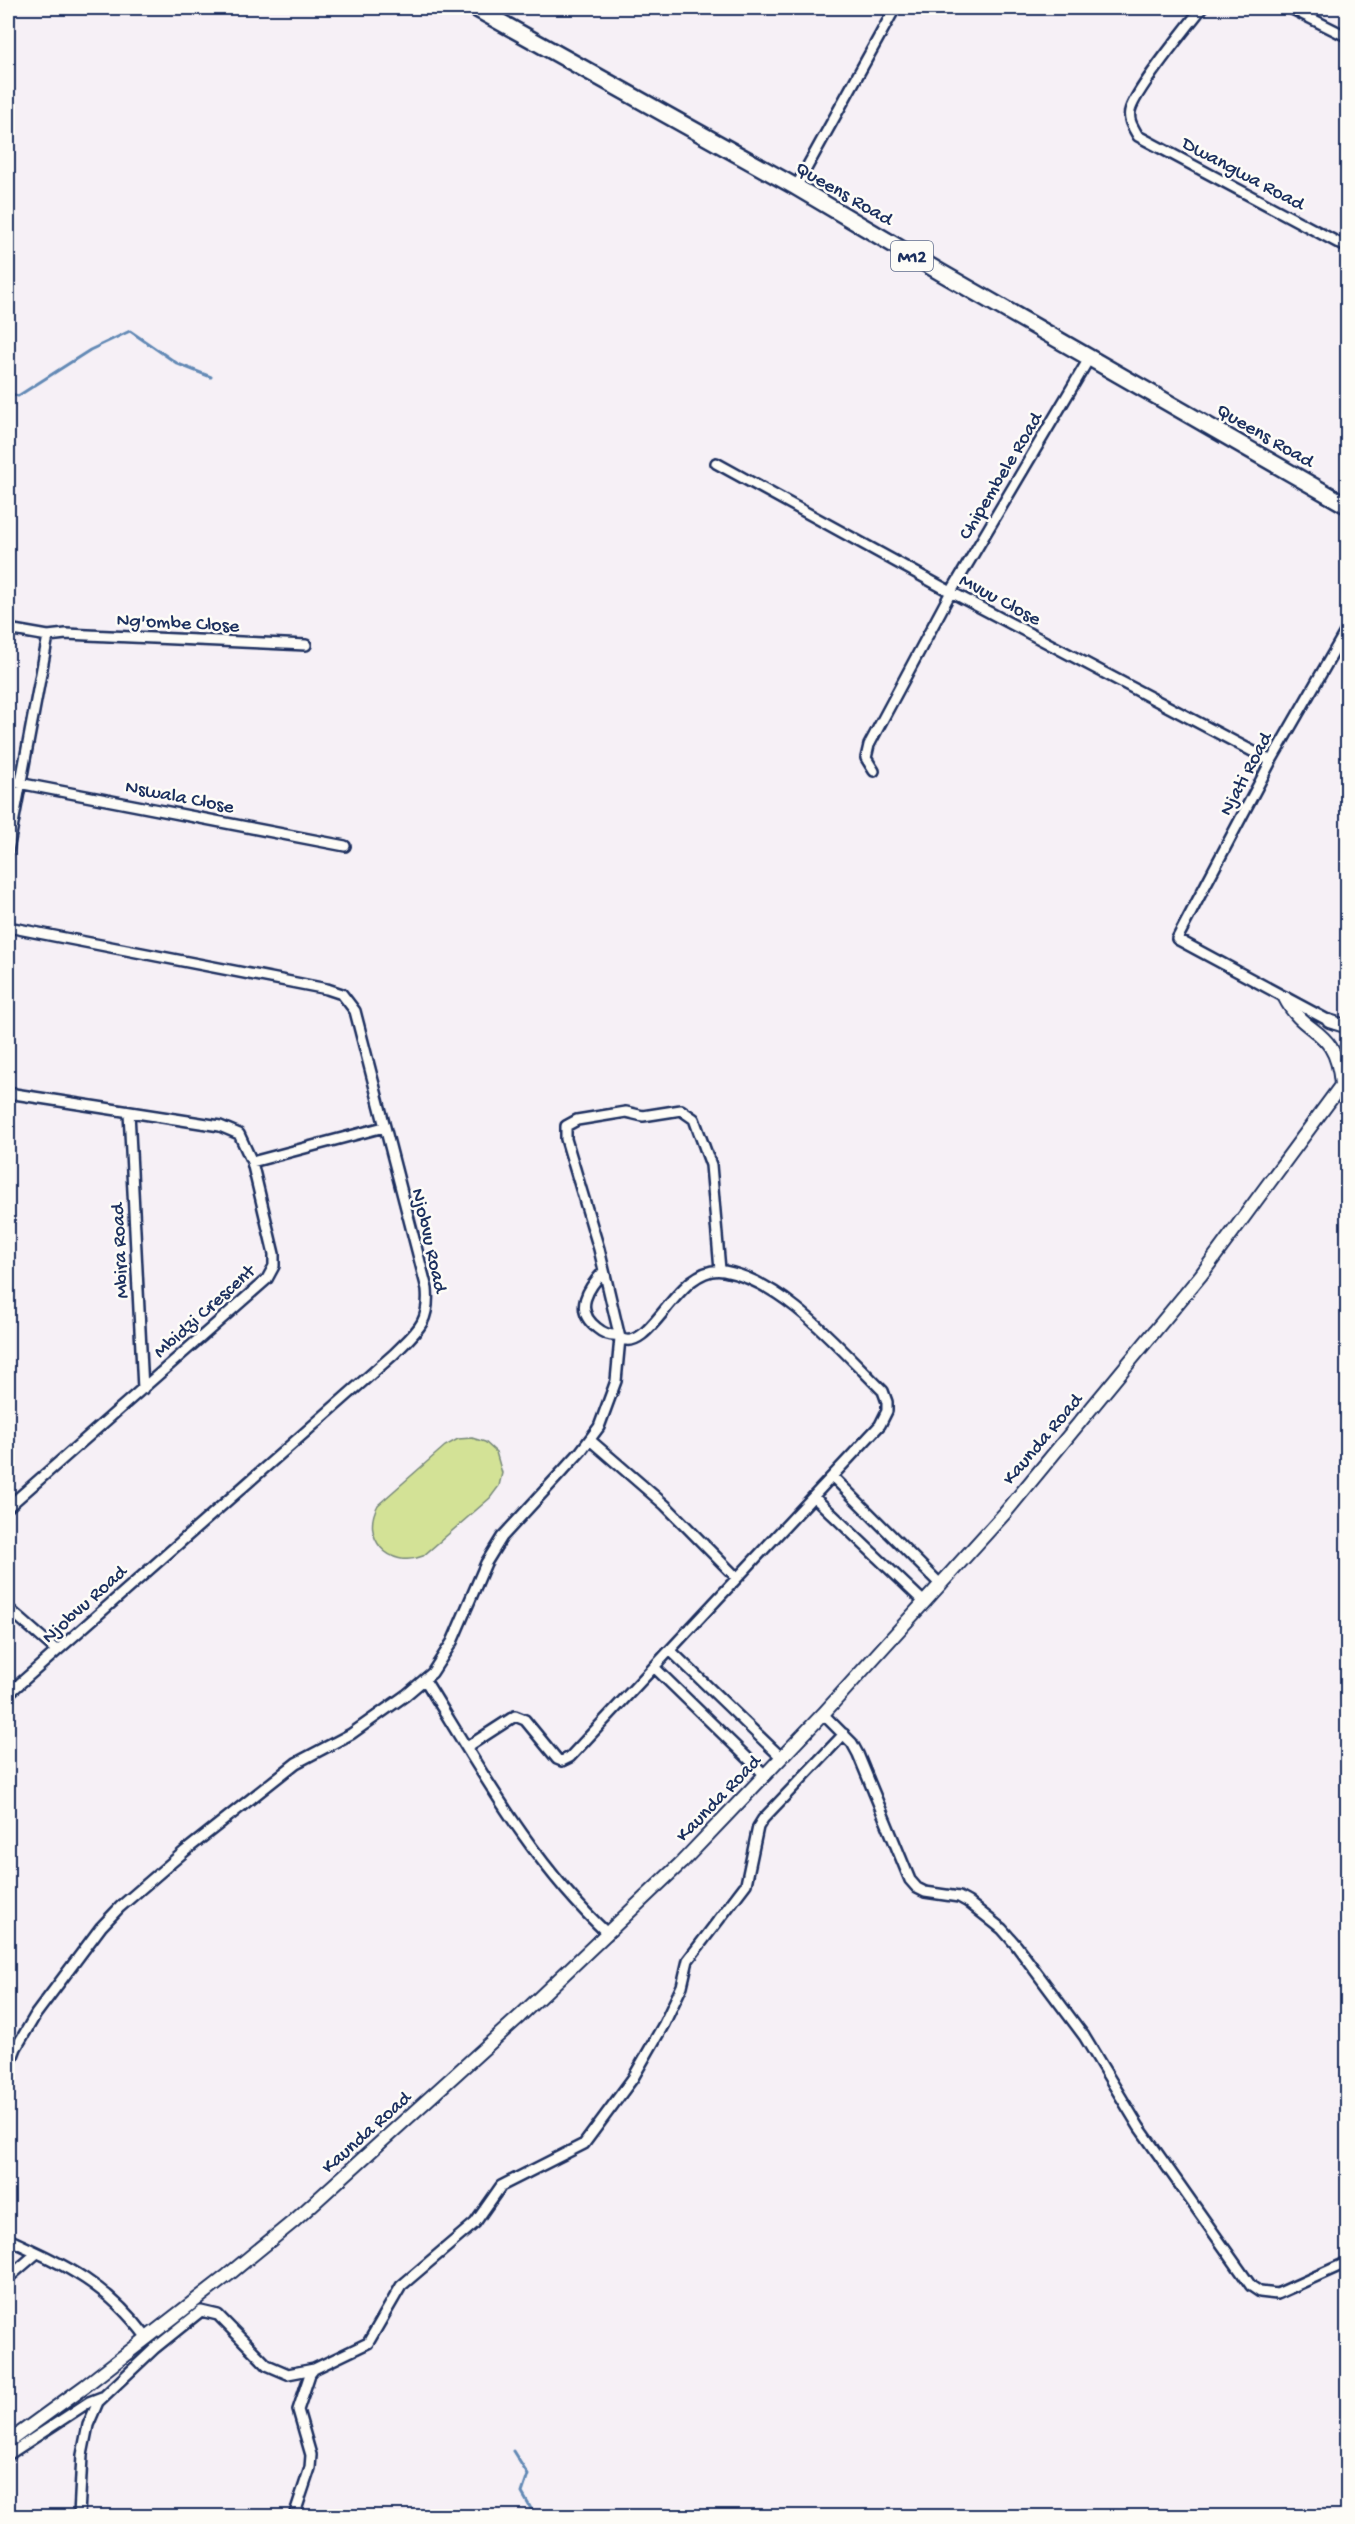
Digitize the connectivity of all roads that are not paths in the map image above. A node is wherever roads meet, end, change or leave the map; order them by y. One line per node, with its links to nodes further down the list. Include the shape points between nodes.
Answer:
1 (475, 8): 7 (highway, Queens Road / M12)
2 (881, 8): 5 (street)
3 (1202, 8): 8 (street, Dwangwa Road, via 1130,108 1129,122 1138,136)
4 (1290, 8): 6 (street)
5 (893, 10): 7 (street)
6 (1347, 38)
7 (796, 187): 9 (highway, Queens Road / M12)
8 (1347, 248)
9 (1090, 357): 11 (highway, Queens Road / M12); 12 (street, Chipembele Road)
10 (716, 464): 12 (street, Mvuu Close)
11 (1347, 506)
12 (951, 592): 17 (street, Mvuu Close); 18 (street, Chipembele Road, via 869,745 866,758)
13 (1347, 627): 17 (street, Njati Road)
14 (8, 629): 15 (street, Ng'ombe Close)
15 (48, 636): 16 (street, Ng'ombe Close); 20 (street)
16 (306, 645)
17 (1271, 761): 24 (street, Njati Road, via 1177,939)
18 (874, 771)
19 (8, 781): 20 (street, Nswala Close)
20 (21, 783): 21 (street, Nswala Close); 22 (street)
21 (345, 846)
22 (8, 851)
23 (8, 927): 30 (street, Njobvu Road, via 342,994 355,1011)
24 (1286, 998): 25 (street); 27 (main road, via 1292,1010 1330,1044)
25 (1329, 1021): 26 (main road)
26 (1347, 1029)
27 (1344, 1080): 41 (main road, Kaunda Road, via 1201,1275)
28 (8, 1093): 29 (street, Mbidzi Crescent)
29 (129, 1112): 31 (street, Mbidzi Crescent, via 226,1127 244,1140); 35 (street, Mbira Road)
30 (384, 1127): 31 (street); 45 (street, Njobvu Road, via 427,1289 428,1310 423,1323 394,1354)
31 (252, 1162): 35 (street, Mbidzi Crescent, via 274,1266 267,1279)
32 (720, 1270): 33 (street, via 711,1165 694,1119 674,1110 643,1116 626,1112 578,1120 566,1126 566,1139); 34 (street, via 682,1287 636,1340 626,1342); 37 (street, via 780,1294 886,1396 886,1411 880,1425)
33 (604, 1271): 34 (street); 34 (street, via 585,1296 584,1310 600,1331)
34 (620, 1337): 36 (street, via 612,1396)
35 (143, 1389): 39 (street, Mbidzi Crescent)
36 (590, 1440): 40 (street, via 665,1505); 47 (street, via 502,1537 486,1563 452,1642)
37 (832, 1477): 38 (street); 41 (street)
38 (814, 1497): 40 (street); 42 (street)
39 (8, 1507)
40 (736, 1577): 44 (street)
41 (941, 1585): 42 (main road, Kaunda Road)
42 (925, 1603): 49 (main road, Kaunda Road)
43 (8, 1608): 45 (street)
44 (670, 1650): 46 (street); 52 (street)
45 (57, 1651): 48 (street, Njobvu Road)
46 (654, 1667): 51 (street, via 567,1759 552,1756 525,1720 515,1716); 53 (street)
47 (425, 1680): 51 (street); 55 (street, via 351,1734 296,1763 120,1907 36,2014)
48 (8, 1694)
49 (823, 1714): 50 (street); 52 (main road, Kaunda Road)
50 (843, 1734): 58 (street, via 858,1754 910,1880 926,1892 968,1902 1009,1937 1084,2037 1139,2127 1251,2286 1260,2292 1277,2294); 61 (street, via 763,1819 746,1884 688,1960 682,1986 664,2024 633,2078 584,2144 501,2186 475,2223 401,2286 368,2343)
51 (467, 1747): 54 (street, via 569,1896)
52 (782, 1758): 53 (main road, Kaunda Road)
53 (765, 1775): 54 (main road, Kaunda Road)
54 (608, 1934): 60 (main road, Kaunda Road, via 294,2221)
55 (8, 2069)
56 (8, 2239): 57 (street)
57 (37, 2253): 59 (street); 60 (street, via 102,2290 124,2309)
58 (1347, 2262)
59 (8, 2278)
60 (147, 2338): 63 (main road, Kaunda Road)
61 (314, 2369): 62 (street, via 288,2374 267,2365 218,2315 201,2311); 66 (street, via 298,2410 311,2456)
62 (104, 2396): 64 (street); 65 (street, via 88,2425 82,2455)
63 (8, 2442)
64 (8, 2455)
65 (79, 2517)
66 (294, 2517)

